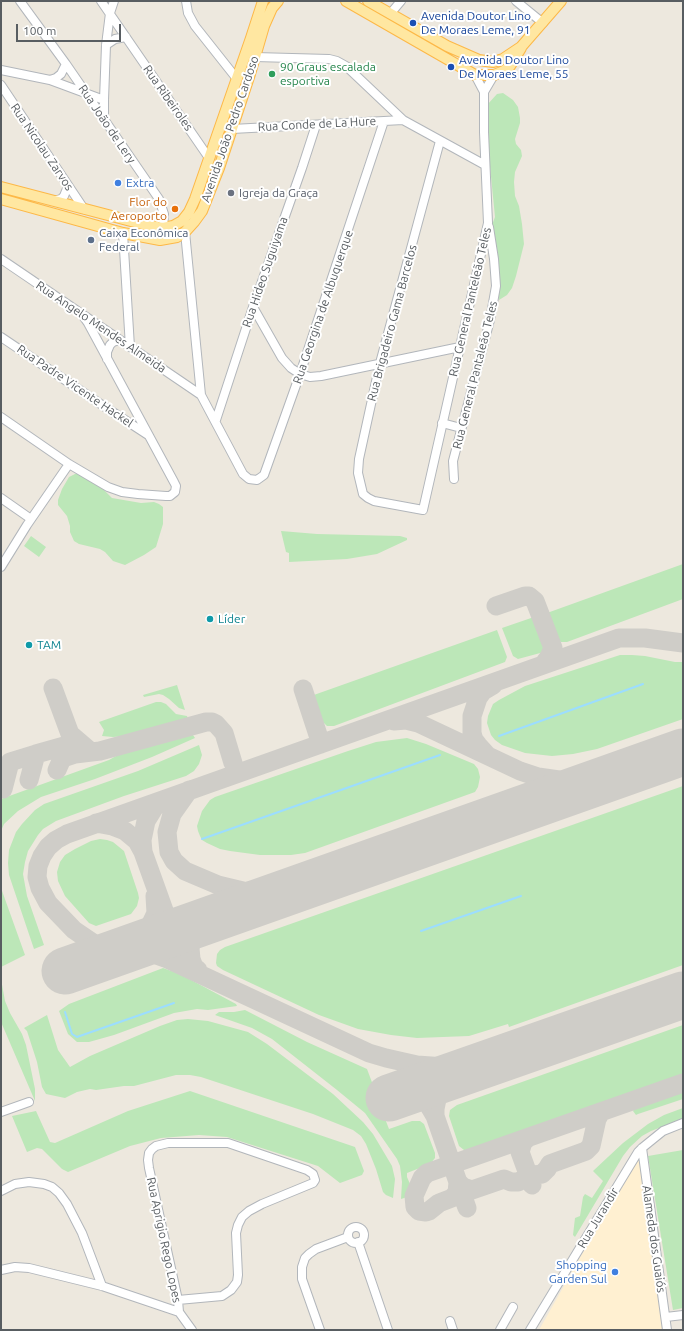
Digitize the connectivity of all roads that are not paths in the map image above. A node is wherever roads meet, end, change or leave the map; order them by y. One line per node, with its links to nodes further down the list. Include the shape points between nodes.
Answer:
1 (20, 1): 21 (street, Rua João de Lery)
2 (101, 1): 12 (street, Rua Ribeiroles)
3 (114, 1): 12 (street)
4 (186, 1): 25 (street, via 188,13 196,26)
5 (263, 1): 25 (main road, Avenida João Pedro Cardoso)
6 (278, 1): 18 (main road, Avenida João Pedro Cardoso, via 264,26)
7 (346, 1): 23 (main road)
8 (368, 1): 13 (main road)
9 (401, 1): 13 (street)
10 (516, 1): 14 (street)
11 (561, 1): 14 (main road)
12 (110, 13): 15 (street, Rua Ribeiroles); 16 (street)
13 (390, 14): 19 (main road, via 447,46)
14 (543, 23): 17 (main road)
15 (126, 38): 16 (street, via 115,39); 37 (street, Rua Ribeiroles)
16 (106, 45): 30 (street)
17 (521, 47): 20 (main road); 24 (main road, via 510,66)
18 (255, 57): 31 (street, via 329,58 337,61 346,66); 35 (main road, Avenida João Pedro Cardoso)
19 (483, 61): 20 (main road); 23 (main road, via 477,66)
20 (499, 61): 24 (main road, via 499,68)
21 (66, 64): 26 (street, via 61,74); 29 (street, Rua João de Lery)
22 (1, 70): 26 (street)
23 (475, 74): 24 (main road); 28 (street, Rua General Panteleão Teles)
24 (494, 75): 28 (street)
25 (237, 79): 37 (main road, Avenida João Pedro Cardoso)
26 (50, 80): 29 (street)
27 (1, 85): 39 (street, Rua Nicolau Zarvos)
28 (484, 92): 38 (street, Rua General Panteleão Teles)
29 (87, 94): 30 (street); 32 (street, Rua João de Lery)
30 (104, 100): 32 (street)
31 (403, 120): 33 (street, Rua Conde de La Hure); 36 (street)
32 (104, 121): 45 (street, Rua João de Lery, via 159,199 164,214)
33 (384, 121): 34 (street, Rua Conde de La Hure); 59 (street, Rua Georgina de Albuquerque)
34 (316, 125): 35 (street, Rua Conde de La Hure); 49 (street, Rua Hideo Suguiyama)
35 (232, 129): 46 (main road, Avenida João Pedro Cardoso, via 202,211)
36 (440, 141): 38 (street); 58 (street, Rua Brigadeiro Gama Barcelos)
37 (209, 158): 45 (main road, Avenida João Pedro Cardoso, via 189,212 182,221)
38 (485, 165): 44 (street, Rua General Panteleão Teles)
39 (68, 186): 42 (street, via 64,196); 43 (street, Rua Nicolau Zarvos)
40 (1, 187): 42 (main road)
41 (1, 200): 47 (main road, Avenida João Pedro Cardoso)
42 (53, 201): 43 (main road)
43 (84, 209): 45 (main road)
44 (488, 223): 56 (street, Rua General Panteleão Teles); 64 (street, Rua General Pantaleão Teles, via 496,286 490,320)
45 (163, 228)
46 (185, 232): 47 (main road, Avenida João Pedro Cardoso, via 178,237 160,240); 60 (street)
47 (123, 233): 55 (street)
48 (1, 259): 50 (street, Rua Angelo Mendes Almeida)
49 (253, 307): 59 (street, via 282,358 290,368); 62 (street, Rua Hideo Suguiyama)
50 (83, 316): 51 (street, Rua Angelo Mendes Almeida); 54 (street)
51 (106, 331): 53 (street, Rua Angelo Mendes Almeida); 54 (street, via 99,335)
52 (1, 336): 65 (street, Rua Padre Vicente Hackel)
53 (120, 340): 55 (street, Rua Angelo Mendes Almeida); 57 (street, via 110,345)
54 (97, 342): 57 (street)
55 (130, 347): 60 (street, Rua Angelo Mendes Almeida)
56 (460, 347): 58 (street); 63 (street, Rua General Panteleão Teles)
57 (106, 359): 65 (street)
58 (380, 363): 59 (street, via 321,376 310,377); 69 (street, Rua Brigadeiro Gama Barcelos, via 358,459 363,494 374,501)
59 (300, 374): 62 (street, Rua Georgina de Albuquerque, via 264,474 257,480 249,479 243,474)
60 (201, 395): 62 (street)
61 (1, 417): 66 (street)
62 (216, 420)
63 (442, 423): 64 (street); 69 (street, Rua General Panteleão Teles)
64 (461, 428): 67 (street, Rua General Pantaleão Teles, via 453,461)
65 (149, 435): 66 (street, via 174,482 176,489 170,496 122,492)
66 (69, 464): 70 (street)
67 (454, 479)
68 (1, 498): 70 (street)
69 (423, 510)
70 (31, 519): 71 (street)
71 (1, 567)
72 (29, 1102): 73 (street)
73 (1, 1112)
74 (683, 1123): 75 (street, Rua Jurandir, via 663,1131)
75 (642, 1148): 85 (street, Alameda dos Guaiós); 92 (street, Rua Jurandir)
76 (1, 1191): 80 (street, via 15,1184 29,1182 44,1184 59,1193 68,1204 82,1233)
77 (348, 1237): 78 (street, via 351,1242); 78 (street, via 350,1229 358,1227 364,1234); 88 (street, via 309,1254 302,1267 302,1279)
78 (358, 1242): 89 (street)
79 (1, 1270): 80 (street, via 29,1268)
80 (102, 1286): 83 (street)
81 (178, 1300): 81 (street, Rua Aprigio Rego Lopes, via 222,1296 231,1290 238,1276 236,1233 242,1217 262,1204 313,1183 313,1174 222,1142 168,1143 152,1149 149,1153 149,1168); 83 (street, Rua Aprigio Rego Lopes)
82 (513, 1307): 91 (street)
83 (179, 1312): 87 (street)
84 (683, 1315): 85 (street)
85 (666, 1318): 93 (street, Alameda dos Guaiós)
86 (450, 1321): 90 (street)
87 (192, 1330)
88 (320, 1330)
89 (388, 1330)
90 (453, 1330)
91 (500, 1330)
92 (530, 1330)
93 (667, 1330)

